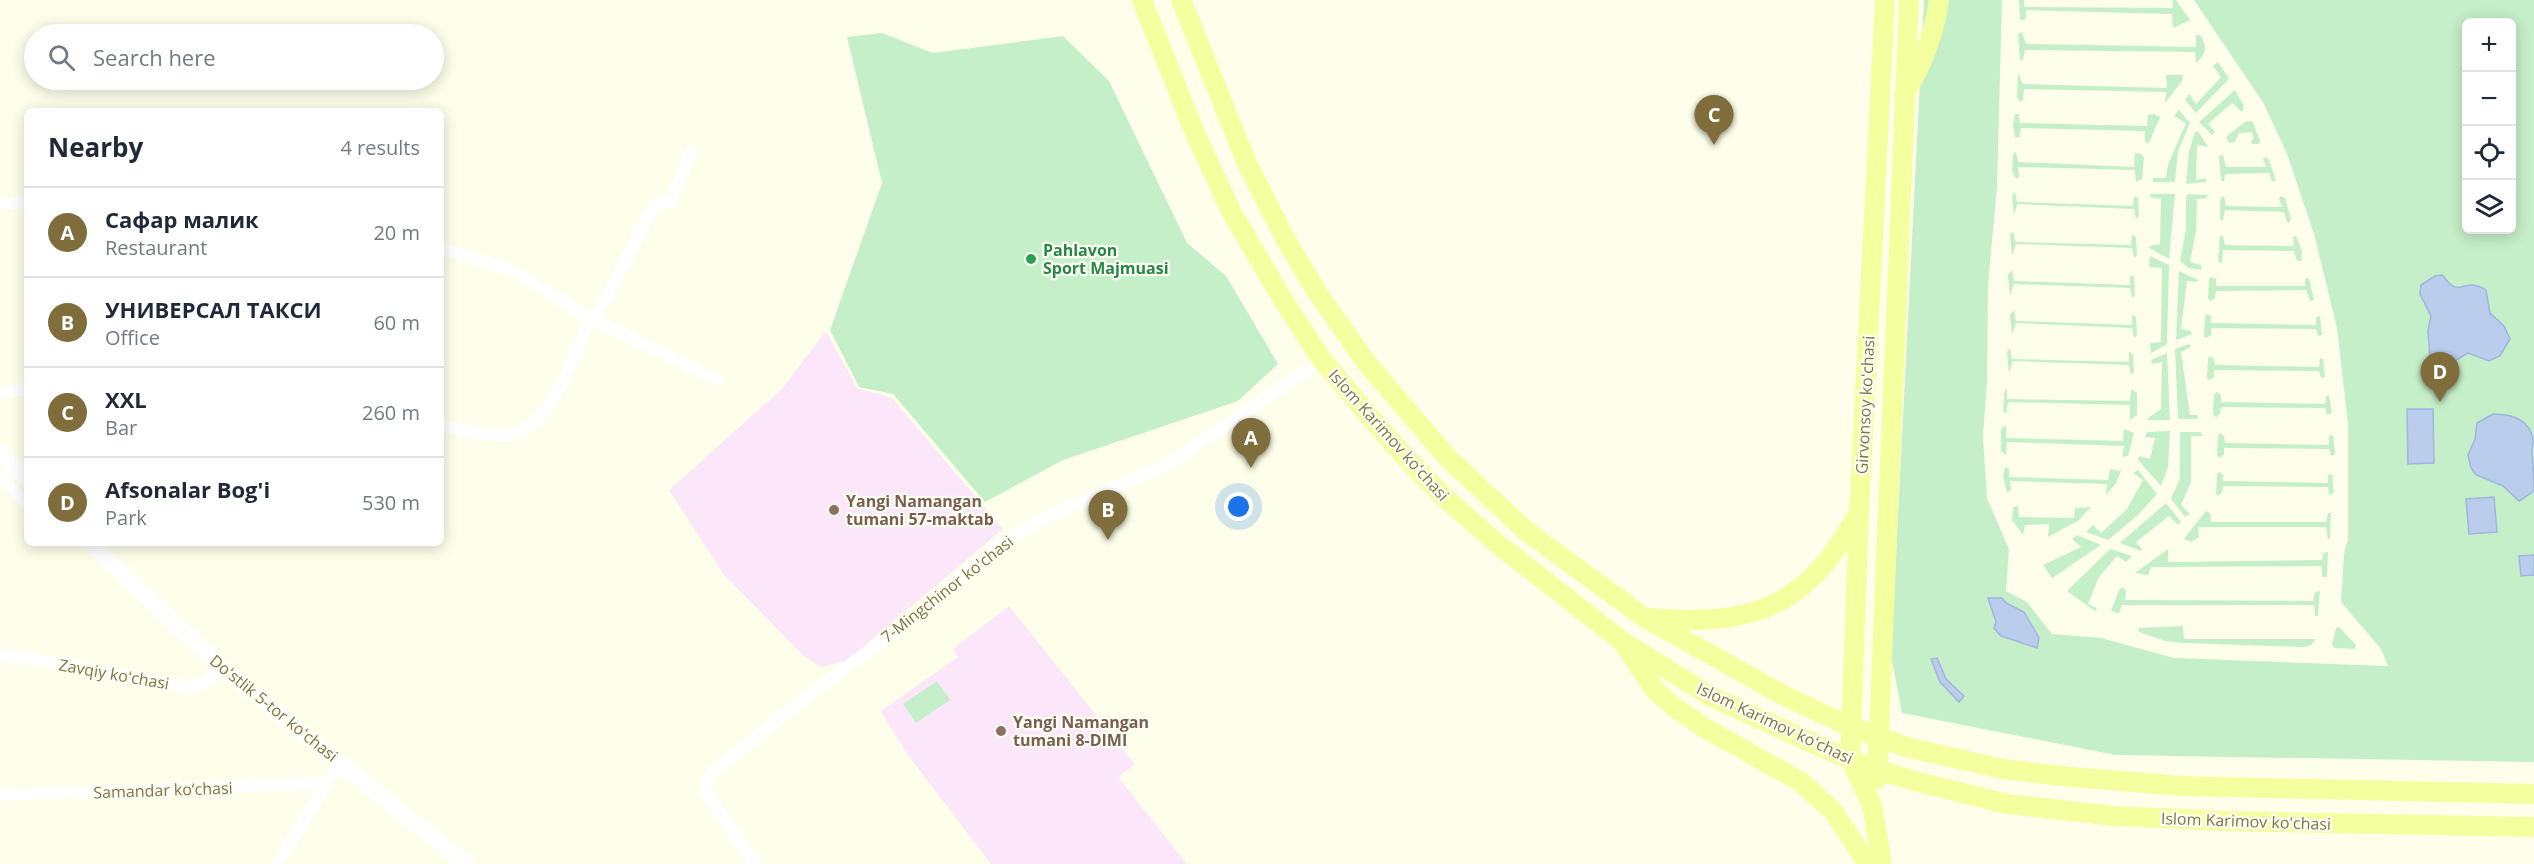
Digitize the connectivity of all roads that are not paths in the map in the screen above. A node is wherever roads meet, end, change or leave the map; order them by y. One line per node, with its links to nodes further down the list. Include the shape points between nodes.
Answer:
1 (1142, 0): 12 (main road, Islom Karimov koʻchasi, via 1231,211)
2 (1181, 0): 23 (main road, Islom Karimov koʻchasi, via 1247,163 1276,222 1317,292 1366,362 1447,457 1525,530)
3 (1885, 0): 21 (main road, Girvonsoy koʻchasi)
4 (1909, 0): 6 (main road, Girvonsoy koʻchasi)
5 (1939, 0): 6 (main road, via 1928,48)
6 (1903, 98): 28 (main road, Girvonsoy koʻchasi)
7 (691, 151): 11 (street, via 670,202 659,203 649,215 599,311)
8 (24, 202): 9 (street)
9 (0, 204)
10 (444, 249): 11 (street, via 512,270)
11 (590, 318): 13 (street); 16 (street, via 555,397 531,426 515,434 497,435)
12 (1322, 360): 24 (main road, Islom Karimov koʻchasi, via 1442,495); 39 (street, 7-Mingchinor ko'chasi, via 1170,463 1049,516 994,548 919,613 711,773 706,792)
13 (718, 380)
14 (24, 389): 15 (street)
15 (0, 392)
16 (444, 426)
17 (0, 452): 19 (street)
18 (0, 476): 20 (street)
19 (24, 477)
20 (24, 501)
21 (1859, 512): 23 (main road, via 1820,571 1798,591 1772,606 1724,618); 27 (main road, Girvonsoy koʻchasi)
22 (93, 546): 26 (street, Doʻstlik 5-tor koʻchasi)
23 (1645, 618): 27 (main road, Islom Karimov koʻchasi)
24 (1623, 642): 29 (main road, Islom Karimov koʻchasi, via 1712,697); 40 (main road, via 1654,689 1674,707 1809,789 1833,811)
25 (0, 655): 26 (street, Zavqiy koʻchasi, via 189,687 202,685)
26 (222, 668): 30 (street, Doʻstlik 5-tor koʻchasi)
27 (1851, 728): 28 (main road, Islom Karimov koʻchasi); 29 (main road, Girvonsoy koʻchasi)
28 (1879, 738): 31 (main road, Girvonsoy koʻchasi); 33 (main road, Islom Karimov koʻchasi, via 2003,769 2061,776 2182,786)
29 (1850, 759): 31 (main road, Islom Karimov koʻchasi); 35 (main road, Girvonsoy koʻchasi)
30 (342, 764): 32 (street); 38 (street, Doʻstlik 5-tor koʻchasi)
31 (1879, 769): 35 (main road, Girvonsoy koʻchasi); 36 (main road, Islom Karimov koʻchasi, via 2007,804 2114,816)
32 (326, 783): 34 (street, Samandar ko‘chasi); 37 (street)
33 (2534, 794)
34 (0, 795)
35 (1872, 805): 41 (main road, Girvonsoy koʻchasi)
36 (2534, 827)
37 (278, 864)
38 (466, 864)
39 (755, 864)
40 (1868, 864)
41 (1882, 864)

